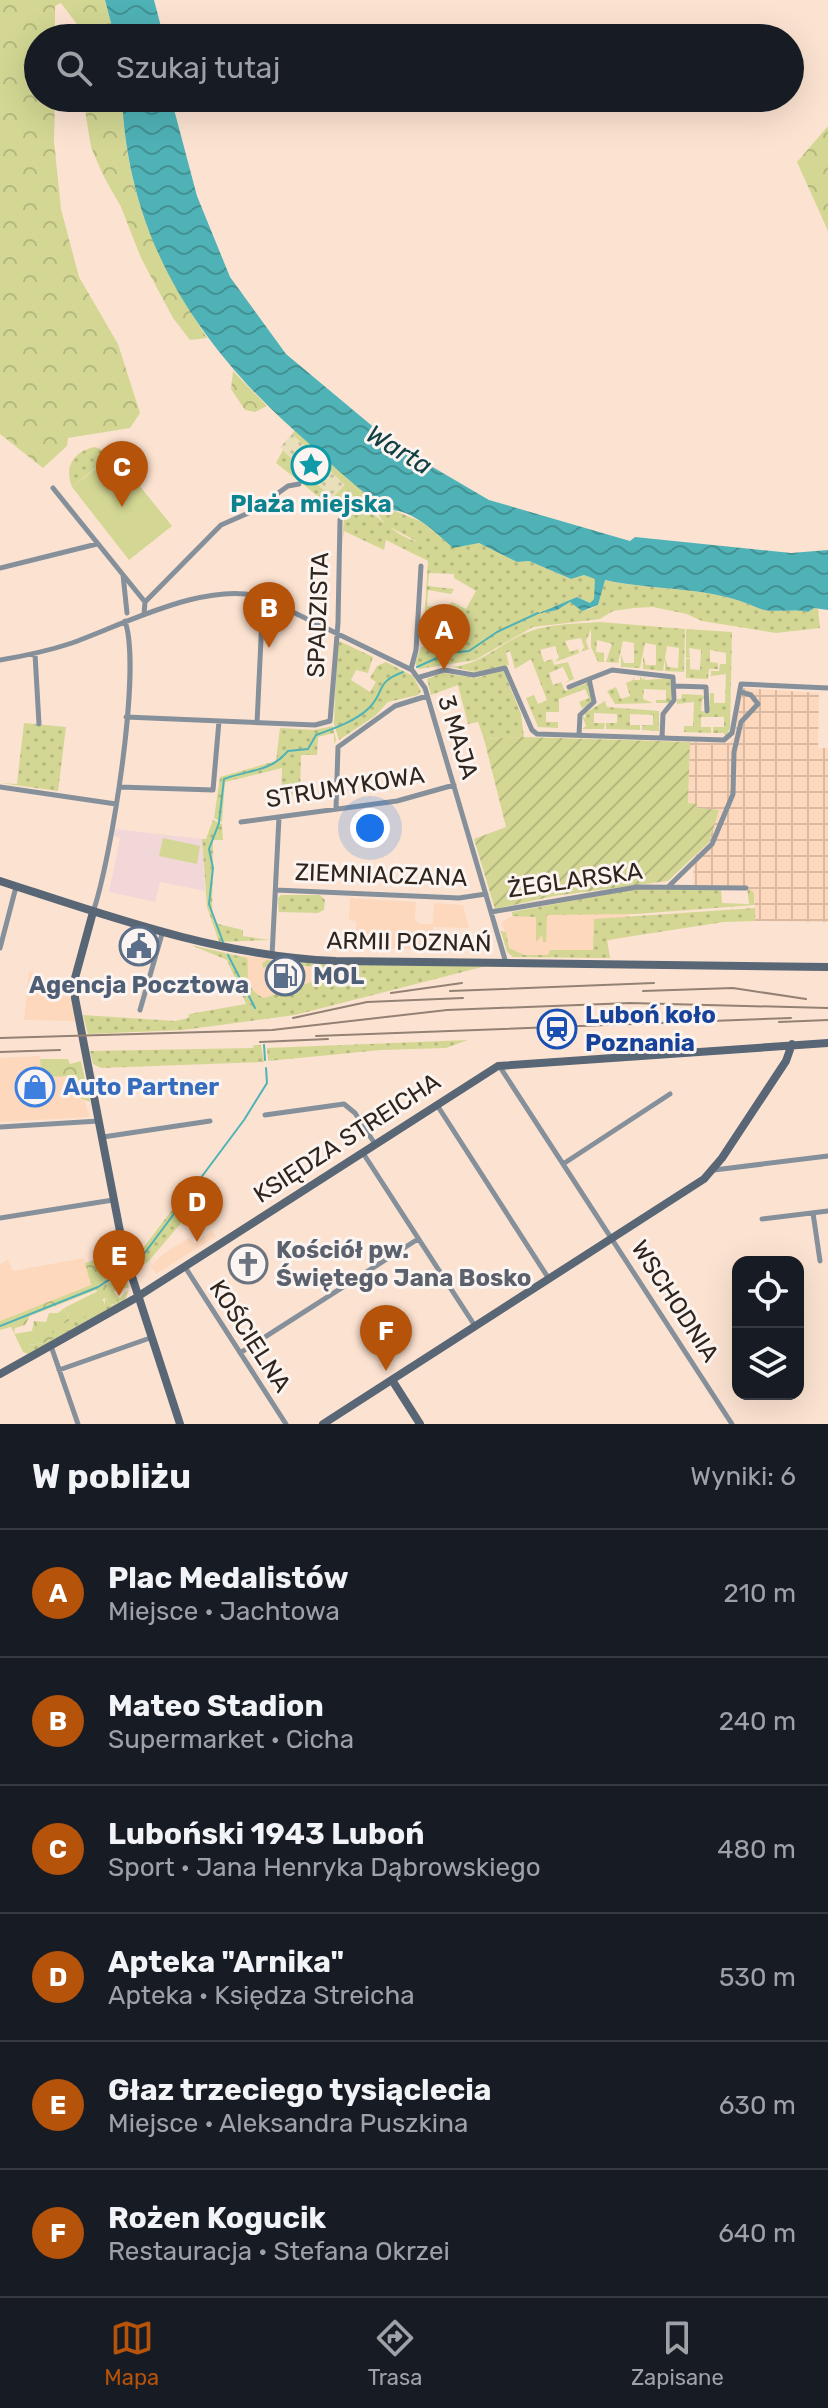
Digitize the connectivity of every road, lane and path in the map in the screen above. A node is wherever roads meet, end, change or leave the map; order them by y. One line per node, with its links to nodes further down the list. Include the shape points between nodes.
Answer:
1 (299, 484): 9 (street, via 221,525)
2 (53, 488): 4 (street)
3 (340, 520): 13 (street, SPADZISTA)
4 (95, 544): 6 (street); 7 (street)
5 (421, 566): 16 (street)
6 (0, 568)
7 (122, 574): 9 (street); 10 (street)
8 (263, 597): 11 (street, 3 MAJA, via 205,598); 13 (street, 3 MAJA); 27 (street)
9 (145, 602): 11 (street)
10 (127, 613)
11 (144, 614): 12 (street, 3 MAJA)
12 (125, 621): 14 (street, 3 MAJA); 25 (street)
13 (335, 634): 16 (street, 3 MAJA); 27 (street, SPADZISTA, via 331,720 319,725)
14 (35, 654): 15 (street, 3 MAJA); 28 (street)
15 (0, 660)
16 (411, 669): 17 (street, 3 MAJA)
17 (420, 677): 23 (street, 3 MAJA); 29 (street, via 440,670 474,675 505,668 533,732)
18 (589, 679): 19 (street, via 610,670 629,671 669,675); 20 (street); 29 (street, via 594,702 580,715)
19 (675, 686): 24 (street, via 706,687); 30 (street, via 674,702 663,714)
20 (569, 687)
21 (828, 688): 22 (street, via 741,684)
22 (741, 692): 30 (street, via 733,730 725,739); 40 (street, ŻEGLARSKA, via 758,704 741,722 733,794 712,844)
23 (427, 696): 31 (street, 3 MAJA); 35 (street, via 395,706 338,747)
24 (707, 711)
25 (126, 717): 26 (street); 33 (street)
26 (219, 721): 27 (street); 33 (street, via 213,790)
27 (257, 723)
28 (39, 724)
29 (579, 735): 30 (street)
30 (662, 738)
31 (454, 785): 35 (street, STRUMYKOWA, via 397,801); 43 (street, 3 MAJA)
32 (0, 787): 34 (street)
33 (119, 787): 34 (street)
34 (116, 804): 44 (street)
35 (336, 809): 36 (street, STRUMYKOWA)
36 (279, 817): 37 (street, STRUMYKOWA); 42 (street)
37 (241, 822)
38 (0, 881): 39 (street, ARMII POZNAŃ)
39 (16, 887): 44 (street, ARMII POZNAŃ); 47 (street)
40 (668, 887): 41 (street); 45 (street, ŻEGLARSKA, via 633,887)
41 (746, 888)
42 (276, 890): 43 (street, ZIEMNIACZANA, via 459,898); 48 (street)
43 (486, 894): 45 (street, 3 MAJA)
44 (93, 912): 46 (street, ARMII POZNAŃ); 58 (street, via 74,990)
45 (491, 912): 49 (street, 3 MAJA)
46 (162, 934): 48 (street, ARMII POZNAŃ); 51 (street)
47 (0, 948)
48 (272, 957): 49 (street, ARMII POZNAŃ)
49 (506, 963): 50 (street, ARMII POZNAŃ)
50 (828, 967)
51 (140, 1010)
52 (828, 1043): 53 (street)
53 (792, 1044): 54 (street); 66 (street, via 790,1055)
54 (499, 1066): 56 (street, KSIĘDZA STREICHA); 65 (street, WSCHODNIA)
55 (670, 1094): 65 (street)
56 (437, 1104): 62 (street, KSIĘDZA STREICHA); 76 (street)
57 (265, 1115): 62 (street, via 344,1104)
58 (100, 1120): 60 (street); 61 (street)
59 (210, 1121): 61 (street)
60 (0, 1127)
61 (103, 1137): 67 (street)
62 (375, 1144): 63 (street, KSIĘDZA STREICHA)
63 (363, 1152): 72 (street); 75 (street, KSIĘDZA STREICHA)
64 (828, 1156): 66 (street)
65 (563, 1164): 73 (street, WSCHODNIA)
66 (714, 1170): 73 (street)
67 (113, 1200): 70 (street); 77 (street)
68 (828, 1211): 69 (street)
69 (813, 1213): 71 (street); 74 (street)
70 (0, 1218)
71 (762, 1219)
72 (418, 1239): 78 (street); 81 (street)
73 (613, 1239): 76 (street); 90 (street, WSCHODNIA)
74 (820, 1261)
75 (184, 1267): 77 (street, KSIĘDZA STREICHA); 81 (street, KOŚCIELNA)
76 (549, 1279): 78 (street)
77 (137, 1297): 79 (street); 80 (street, KSIĘDZA STREICHA)
78 (475, 1327): 84 (street)
79 (150, 1338): 82 (street); 86 (street)
80 (50, 1345): 82 (street); 83 (street, KSIĘDZA STREICHA)
81 (240, 1353): 87 (street, KOŚCIELNA)
82 (59, 1370): 85 (street)
83 (0, 1374)
84 (392, 1380): 88 (street); 89 (street)
85 (78, 1424)
86 (180, 1424)
87 (286, 1424)
88 (323, 1424)
89 (420, 1424)
90 (732, 1424)

